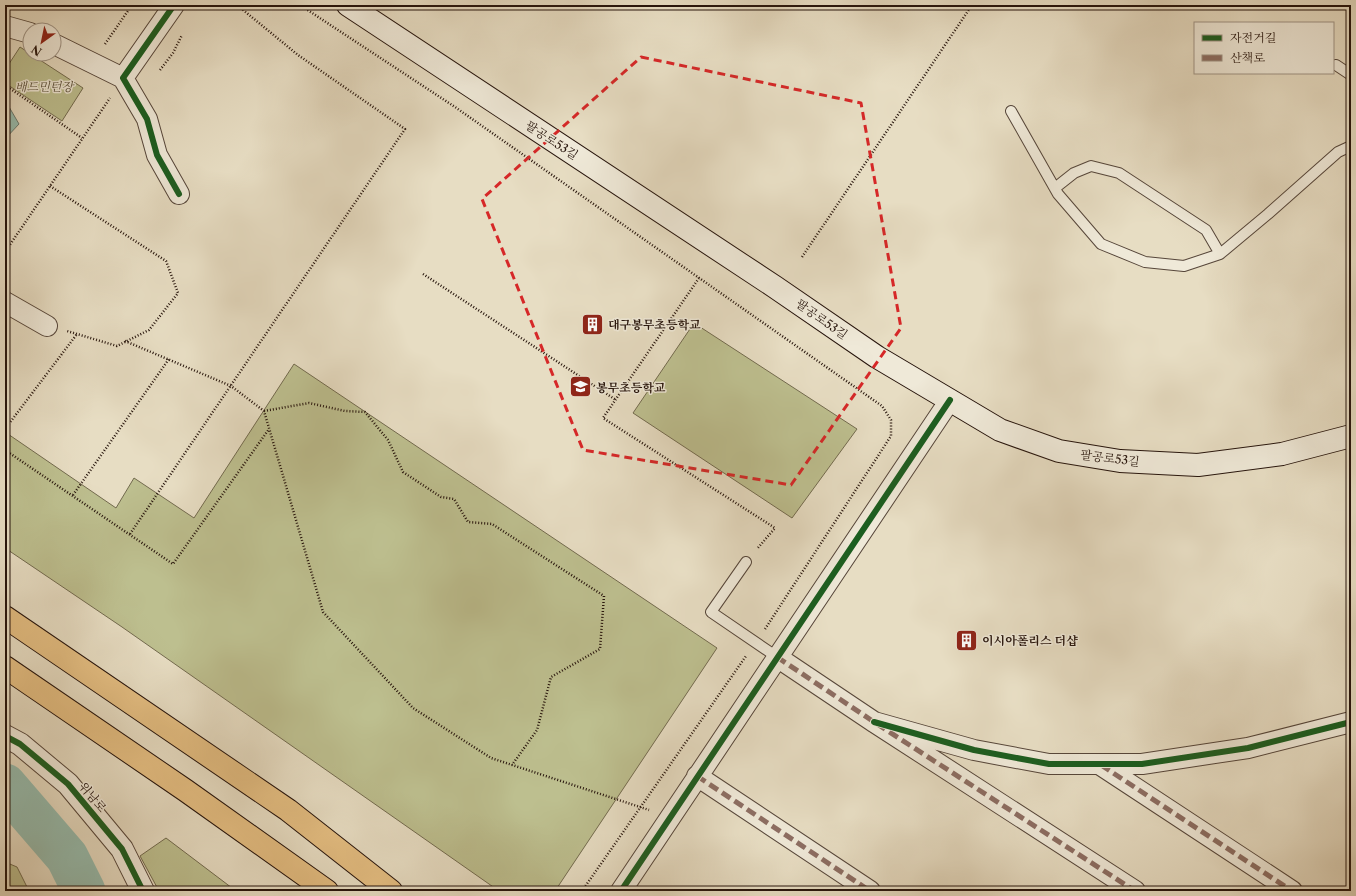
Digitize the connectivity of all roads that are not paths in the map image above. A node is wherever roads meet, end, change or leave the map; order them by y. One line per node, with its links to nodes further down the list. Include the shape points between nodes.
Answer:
1 (174, 5): 8 (street)
2 (348, 5): 16 (main road, 팔공로53길, via 775,286 877,357)
3 (5, 26): 4 (street)
4 (22, 31)
5 (62, 48): 8 (street)
6 (1336, 64): 7 (lane)
7 (1351, 75)
8 (124, 78): 12 (street, via 147,119 157,154)
9 (1011, 112): 11 (lane)
10 (1351, 146): 13 (lane, via 1338,152)
11 (1055, 188): 13 (lane, via 1101,244 1145,262 1184,266); 13 (lane, via 1074,173 1091,166 1119,173 1206,230)
12 (179, 194)
13 (1220, 254)
14 (5, 302): 15 (street)
15 (47, 326)
16 (950, 400): 17 (main road, 팔공로53길, via 1000,430 1059,451 1120,461 1198,465 1282,454); 20 (street)
17 (1351, 436)
18 (746, 562): 20 (lane, via 711,612)
19 (5, 617): 29 (highway, via 288,810)
20 (778, 657): 22 (street); 26 (street)
21 (5, 667): 28 (highway)
22 (874, 722): 25 (street, via 974,750 1027,760 1050,764); 32 (street)
23 (1350, 723): 25 (street, via 1248,748 1142,764)
24 (5, 736): 27 (main road, 위남로, via 20,744 68,784 122,849)
25 (1099, 764): 33 (street)
26 (697, 776): 30 (street); 31 (street)
27 (143, 891)
28 (327, 891)
29 (391, 891)
30 (621, 891)
31 (870, 891)
32 (1135, 891)
33 (1292, 891)

